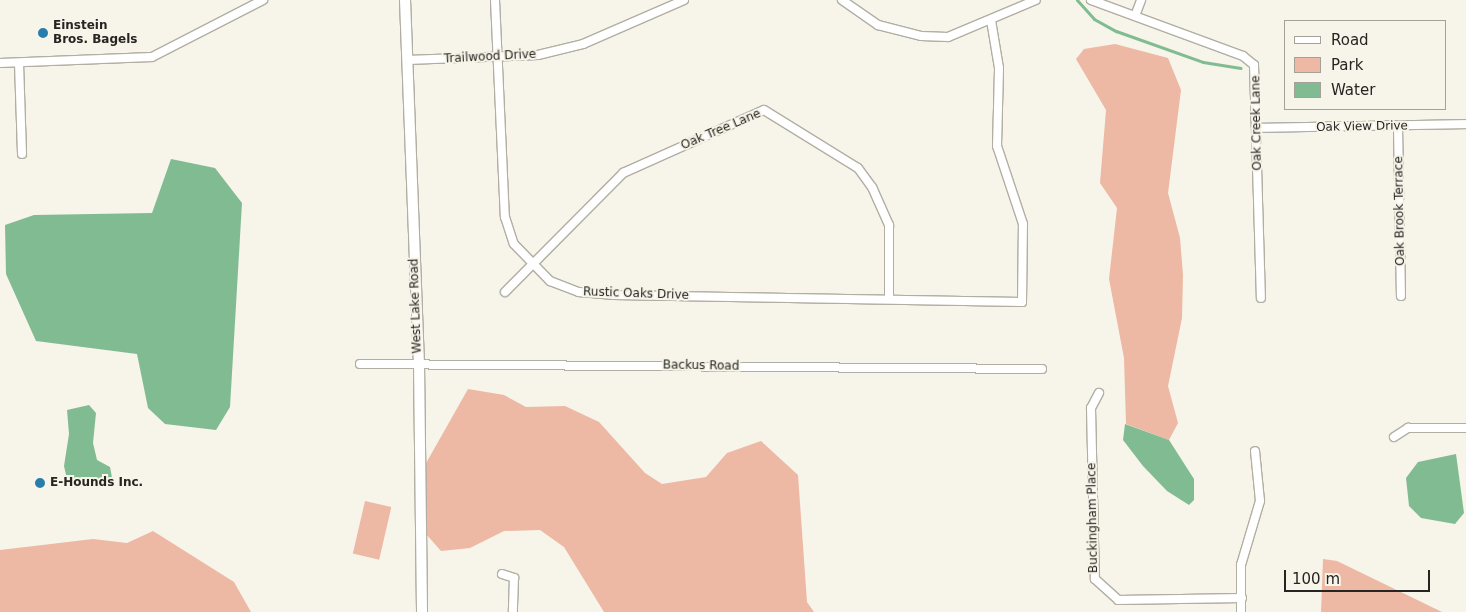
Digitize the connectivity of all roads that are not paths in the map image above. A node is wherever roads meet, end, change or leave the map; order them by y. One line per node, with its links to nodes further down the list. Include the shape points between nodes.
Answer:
1 (264, 0): 16 (street, via 152,56)
2 (405, 0): 14 (street, West Lake Road)
3 (495, 0): 13 (street, Rustic Oaks Drive)
4 (661, 0): 10 (street)
5 (684, 0): 10 (street, Trailwood Drive)
6 (842, 0): 12 (street, via 878,24 921,36 948,37)
7 (1036, 0): 12 (street, via 1006,10)
8 (1091, 0): 11 (street, Oak Creek Lane)
9 (1141, 0): 11 (street)
10 (665, 8): 13 (street, Trailwood Drive, via 583,44 538,55)
11 (1135, 16): 19 (street, Oak Creek Lane, via 1243,56 1254,65)
12 (991, 20): 25 (street, Rustic Oaks Drive, via 999,68 997,146 1023,224 1022,302)
13 (497, 58): 14 (street, Trailwood Drive); 21 (street, Rustic Oaks Drive, via 505,217 514,244)
14 (407, 60): 27 (street, West Lake Road)
15 (0, 63): 16 (street)
16 (19, 63): 20 (street)
17 (1466, 124): 18 (street, Oak View Drive)
18 (1398, 126): 19 (street, Oak View Drive); 23 (street, Oak Brook Terrace)
19 (1257, 128): 24 (street, Oak Creek Lane)
20 (22, 154)
21 (530, 263): 22 (street); 25 (street, Rustic Oaks Drive, via 550,281 579,292); 25 (street, Oak Tree Lane, via 623,173 764,110 858,168 872,187 890,224)
22 (505, 292)
23 (1401, 296)
24 (1262, 298)
25 (890, 299)
26 (360, 364): 27 (street, Backus Road)
27 (418, 364): 28 (street, Backus Road); 35 (street, West Lake Road)
28 (1042, 369)
29 (1099, 393): 34 (street, Buckingham Place, via 1090,408 1095,579 1118,600)
30 (1466, 428): 31 (street, via 1408,428)
31 (1394, 437)
32 (1255, 451): 34 (street, via 1260,501 1241,565)
33 (502, 574): 36 (street, via 514,578)
34 (1242, 598): 37 (street)
35 (422, 612)
36 (513, 612)
37 (1241, 612)

